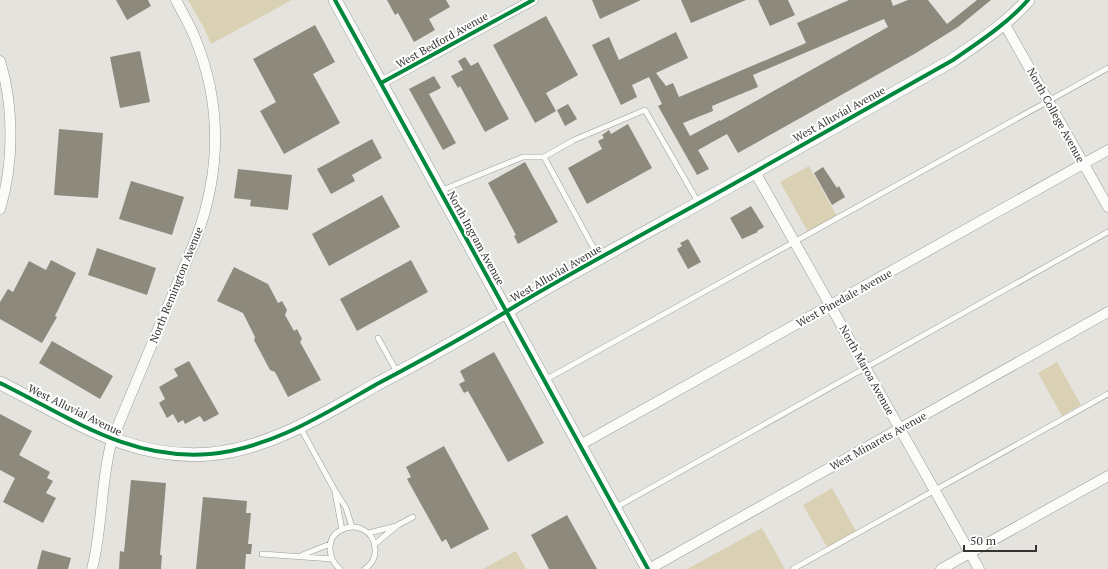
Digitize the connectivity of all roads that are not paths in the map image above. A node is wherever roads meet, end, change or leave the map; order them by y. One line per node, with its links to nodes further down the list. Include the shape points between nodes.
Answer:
1 (176, 0): 32 (street, North Remington Avenue, via 195,36 208,75 216,128 214,165 207,205 197,236)
2 (334, 0): 8 (street, North Ingram Avenue)
3 (533, 0): 8 (street, West Bedford Avenue)
4 (1028, 0): 5 (street, West Alluvial Avenue)
5 (1004, 23): 9 (street, North College Avenue); 13 (street, West Alluvial Avenue, via 953,60)
6 (0, 60): 17 (street, via 8,94 10,124 7,176)
7 (1108, 68): 9 (lane)
8 (381, 83): 14 (street, North Ingram Avenue)
9 (1048, 101): 12 (street, North College Avenue); 19 (lane)
10 (1108, 150): 12 (street, West Pinedale Avenue)
11 (544, 156): 14 (lane, via 523,157); 15 (lane, via 574,140 645,110); 20 (lane)
12 (1084, 164): 16 (street, North College Avenue); 21 (street, West Pinedale Avenue)
13 (755, 172): 15 (street, West Alluvial Avenue); 19 (street, North Maroa Avenue)
14 (440, 191): 22 (street, North Ingram Avenue)
15 (699, 203): 20 (street, West Alluvial Avenue)
16 (1108, 207)
17 (0, 208)
18 (1108, 232): 25 (lane)
19 (794, 242): 21 (street, North Maroa Avenue); 27 (lane)
20 (599, 259): 22 (street, West Alluvial Avenue)
21 (830, 305): 25 (street, North Maroa Avenue); 33 (street, West Pinedale Avenue)
22 (506, 312): 26 (street, West Alluvial Avenue); 27 (street, North Ingram Avenue)
23 (1108, 312): 31 (street, West Minarets Avenue)
24 (378, 338): 26 (lane)
25 (865, 368): 31 (street, North Maroa Avenue); 37 (lane)
26 (398, 373): 30 (street, West Alluvial Avenue)
27 (544, 380): 33 (street, North Ingram Avenue)
28 (0, 383): 32 (street, West Alluvial Avenue)
29 (1108, 394): 36 (lane)
30 (300, 427): 32 (street, West Alluvial Avenue, via 257,445 209,454 158,452); 35 (lane)
31 (900, 429): 36 (street, North Maroa Avenue); 52 (street, West Minarets Avenue)
32 (112, 440): 49 (street, North Remington Avenue, via 107,458)
33 (580, 445): 37 (street, North Ingram Avenue)
34 (1108, 476): 45 (street)
35 (334, 489): 40 (lane, via 346,508); 41 (lane)
36 (934, 491): 45 (street, North Maroa Avenue); 53 (lane)
37 (615, 508): 52 (street, North Ingram Avenue)
38 (413, 517): 39 (lane)
39 (398, 525): 42 (lane); 44 (lane)
40 (352, 527): 41 (lane); 42 (lane)
41 (342, 530): 43 (lane)
42 (368, 533): 44 (lane)
43 (330, 544): 47 (lane); 48 (lane)
44 (375, 544): 51 (lane, via 374,559)
45 (970, 553): 54 (street); 55 (street, North Maroa Avenue)
46 (262, 554): 47 (lane)
47 (298, 557): 48 (lane)
48 (332, 559): 50 (lane)
49 (92, 569)
50 (340, 569)
51 (365, 569)
52 (648, 569)
53 (793, 569)
54 (942, 569)
55 (979, 569)

